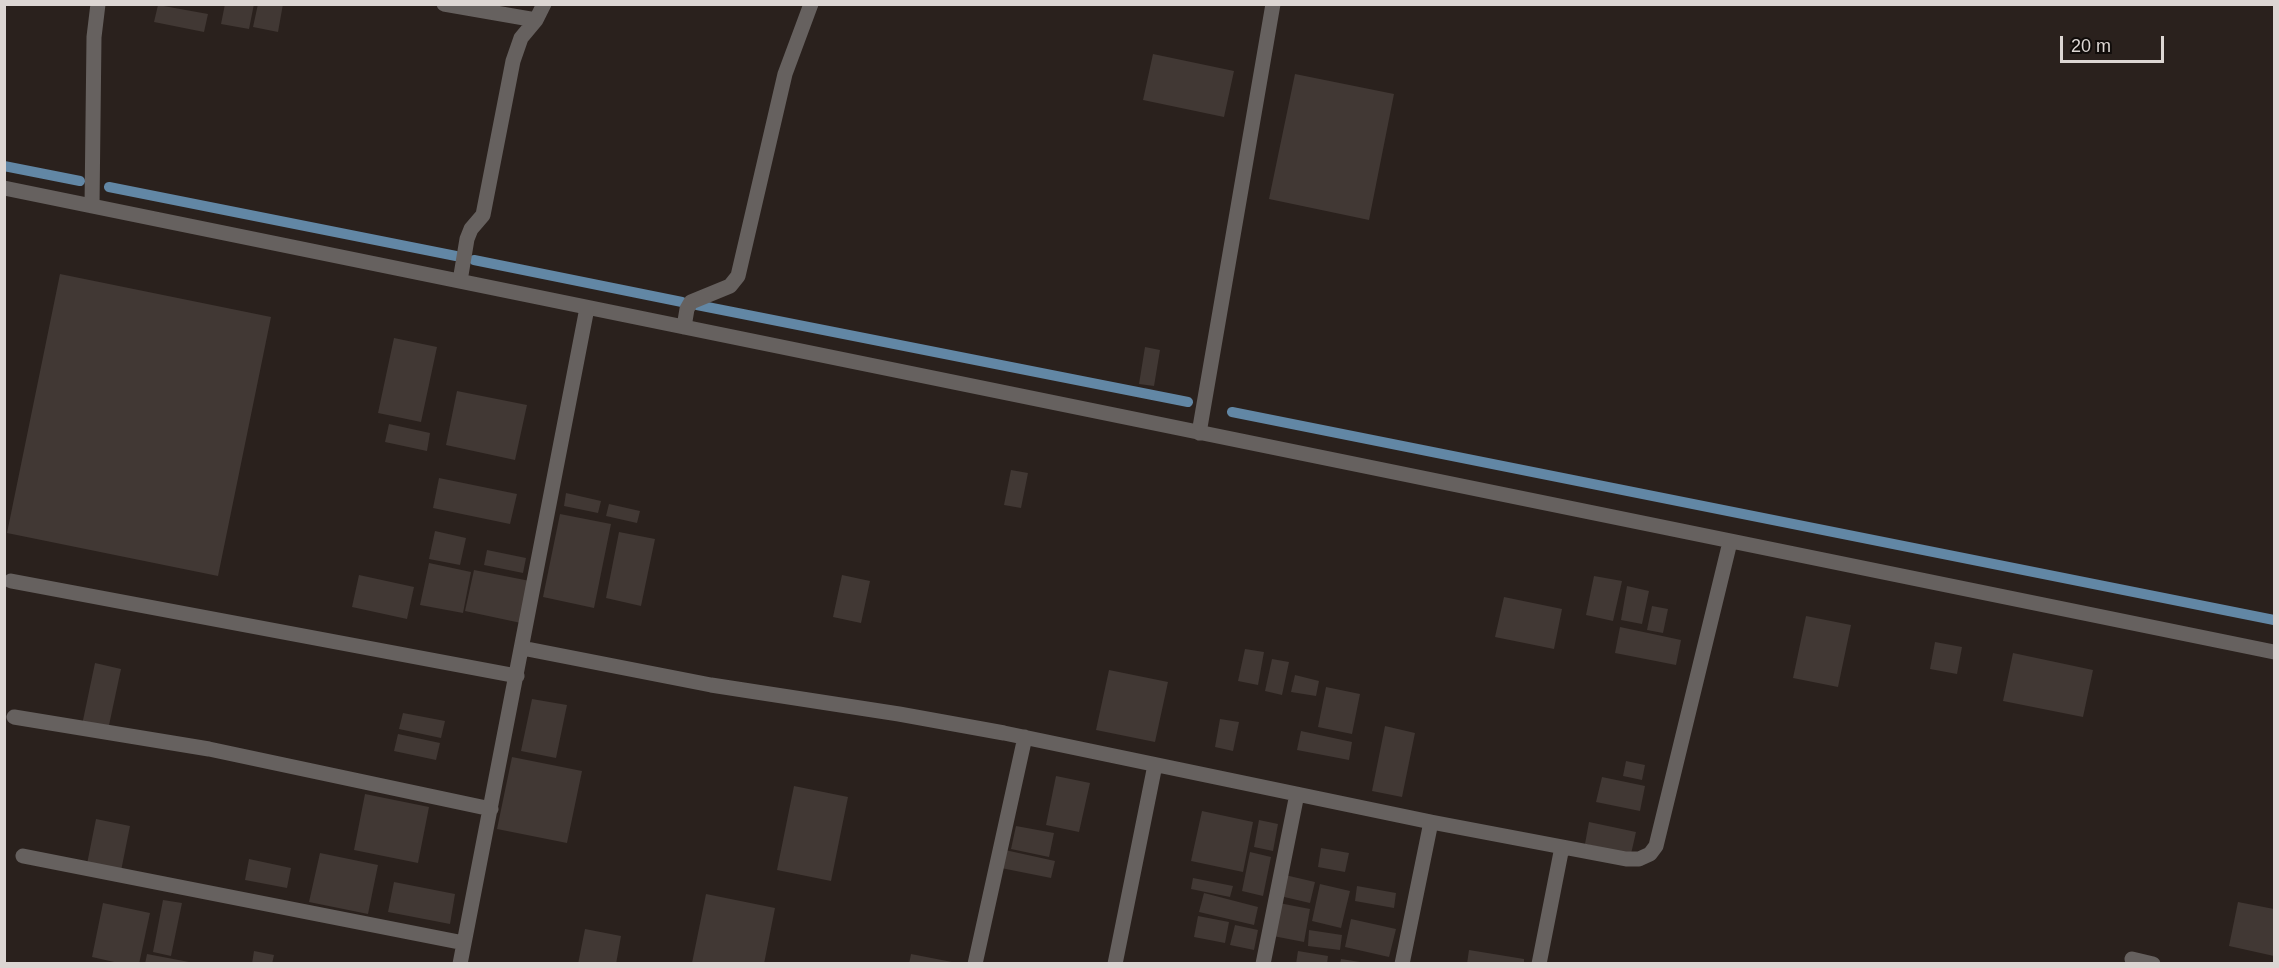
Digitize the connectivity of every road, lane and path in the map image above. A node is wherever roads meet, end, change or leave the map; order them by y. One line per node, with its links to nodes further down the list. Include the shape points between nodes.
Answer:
1 (98, 4): 8 (street, via 94,36)
2 (444, 4): 6 (street)
3 (544, 4): 6 (street)
4 (811, 4): 11 (street, via 785,74 738,276 730,286 691,302)
5 (1273, 4): 12 (street)
6 (536, 20): 9 (street, via 521,38 513,61 483,215 467,239)
7 (4, 188): 8 (street)
8 (92, 206): 9 (street)
9 (460, 281): 10 (street)
10 (587, 308): 11 (street); 15 (street)
11 (684, 327): 12 (street)
12 (1199, 433): 13 (street)
13 (1730, 542): 16 (street); 24 (street, via 1656,846 1640,859)
14 (10, 581): 17 (street)
15 (522, 648): 17 (street); 19 (street, via 711,685)
16 (2274, 652)
17 (517, 676): 22 (street)
18 (14, 717): 22 (street, via 209,749)
19 (1024, 738): 20 (street); 29 (street)
20 (1155, 765): 21 (street); 30 (street)
21 (1297, 794): 23 (street); 31 (street)
22 (491, 809): 26 (street)
23 (1431, 822): 24 (street); 32 (street)
24 (1562, 847): 33 (street)
25 (23, 856): 26 (street)
26 (464, 943): 28 (street)
27 (2132, 958): 34 (street)
28 (460, 963)
29 (975, 963)
30 (1115, 963)
31 (1263, 963)
32 (1402, 963)
33 (1539, 963)
34 (2153, 963)

